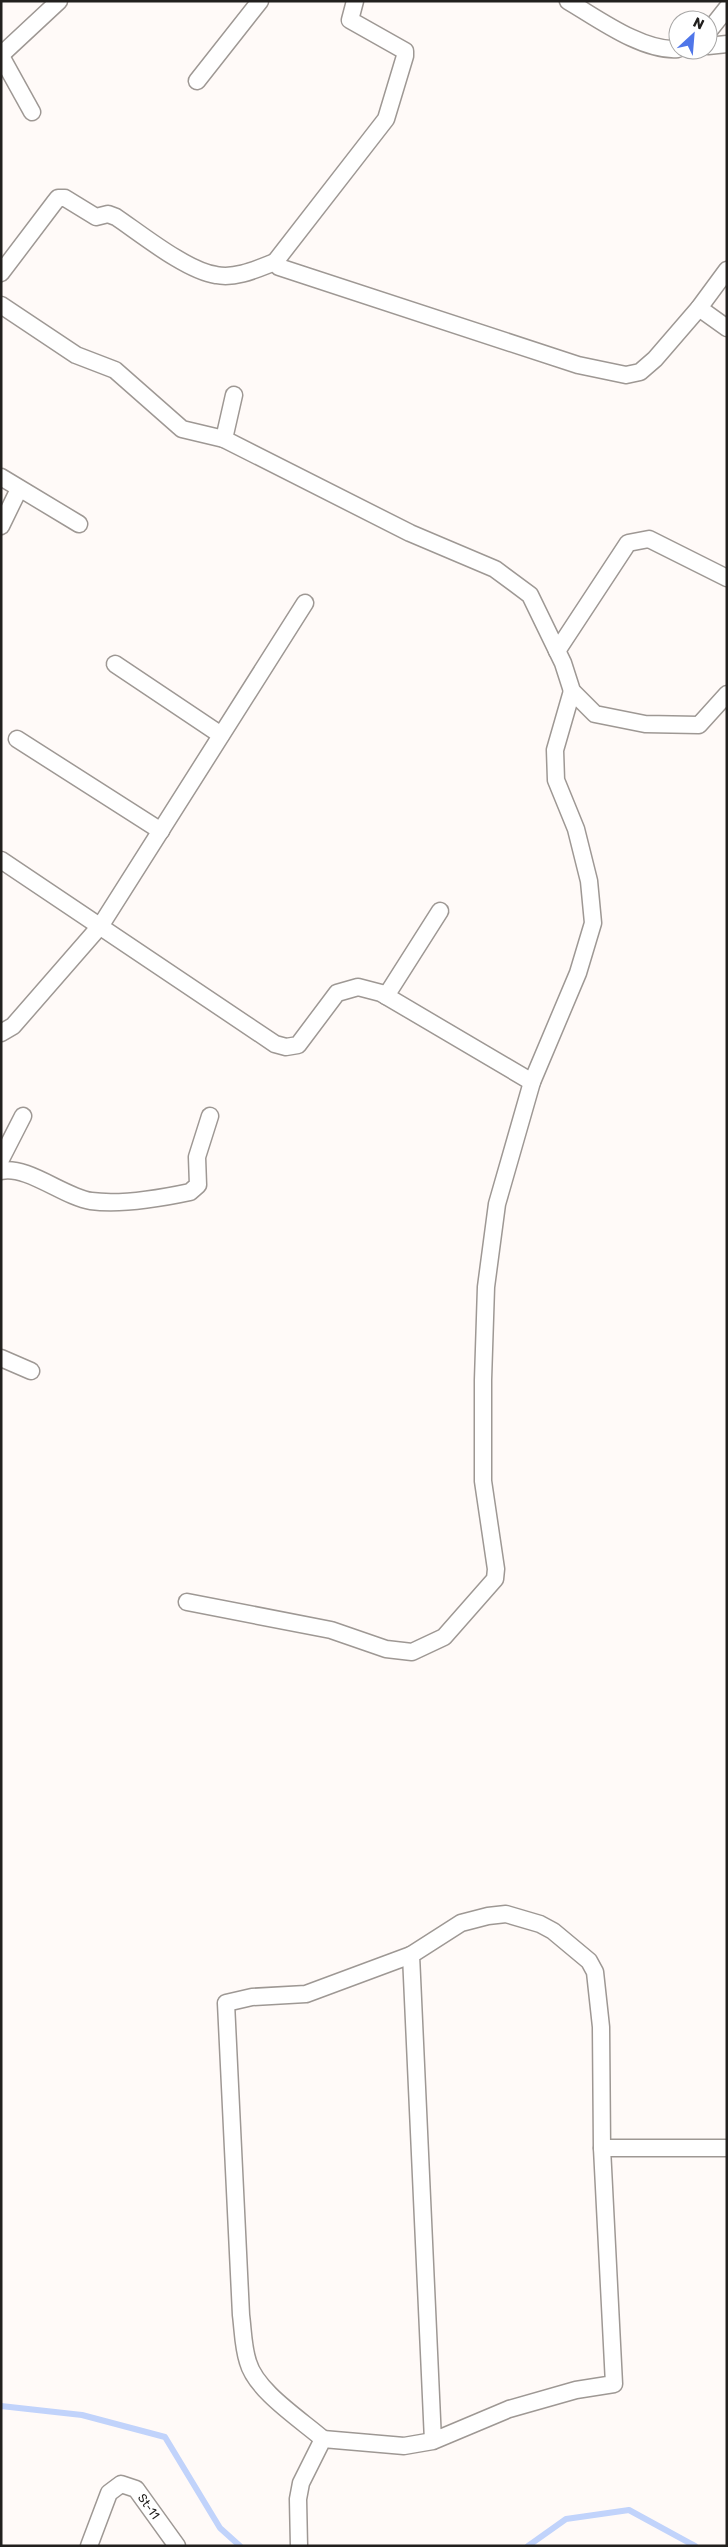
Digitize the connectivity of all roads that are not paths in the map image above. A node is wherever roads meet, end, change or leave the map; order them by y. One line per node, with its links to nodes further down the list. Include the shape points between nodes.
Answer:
1 (59, 1): 10 (street)
2 (260, 1): 11 (street)
3 (355, 1): 13 (street, via 350,20 405,51 386,120)
4 (568, 1): 7 (street)
5 (592, 1): 7 (street)
6 (727, 8): 8 (street)
7 (600, 19): 9 (street, via 634,38)
8 (718, 19)
9 (668, 50)
10 (1, 56): 12 (street)
11 (197, 81)
12 (32, 112)
13 (275, 262): 15 (street, via 248,273 217,276 180,259 116,217 108,214 96,217 65,198 58,198); 17 (street, via 278,267 569,362 626,375 640,372 655,359)
14 (727, 270): 17 (street)
15 (1, 273)
16 (1, 305): 20 (street, via 76,355 115,370 182,429)
17 (699, 308): 18 (street)
18 (727, 328)
19 (234, 395): 20 (street)
20 (224, 439): 27 (street, via 410,533 495,570 530,595)
21 (1, 477): 22 (street)
22 (19, 489): 23 (street); 24 (street)
23 (79, 524)
24 (1, 526)
25 (727, 578): 27 (street, via 649,539 628,543)
26 (305, 603): 31 (street)
27 (557, 651): 29 (street)
28 (115, 664): 31 (street)
29 (572, 691): 30 (street, via 595,714 645,724 700,725); 39 (street, via 555,750 556,780 576,829 590,881 593,923 578,973)
30 (727, 694)
31 (222, 734): 33 (street)
32 (17, 739): 33 (street)
33 (161, 831): 36 (street)
34 (1, 860): 36 (street)
35 (440, 911): 37 (street)
36 (101, 925): 37 (street, via 275,1044 286,1047 298,1045 337,993 358,986); 38 (street, via 13,1026)
37 (386, 996): 39 (street)
38 (1, 1032)
39 (532, 1082): 46 (street, via 497,1204 486,1287 484,1481 495,1579 444,1637 412,1652 386,1648 332,1630)
40 (24, 1116): 42 (street)
41 (210, 1116): 43 (street, via 198,1157 198,1185 190,1192 112,1202 91,1201 72,1196 23,1173)
42 (1, 1159)
43 (1, 1171)
44 (1, 1358): 45 (street)
45 (31, 1371)
46 (186, 1602)
47 (411, 1955): 48 (street, via 461,1923 506,1914 553,1931 589,1961 595,1972 601,2027); 50 (street, via 306,1994 226,2003 240,2315 248,2361 263,2388); 51 (street)
48 (602, 2148): 49 (street); 51 (street, via 614,2384 576,2390 509,2409)
49 (727, 2148)
50 (323, 2440): 51 (street, via 404,2446); 54 (street, via 301,2483)
51 (433, 2441)
52 (89, 2546): 53 (street, St-11, via 109,2493 121,2484 136,2489)
53 (177, 2546)
54 (299, 2546)

